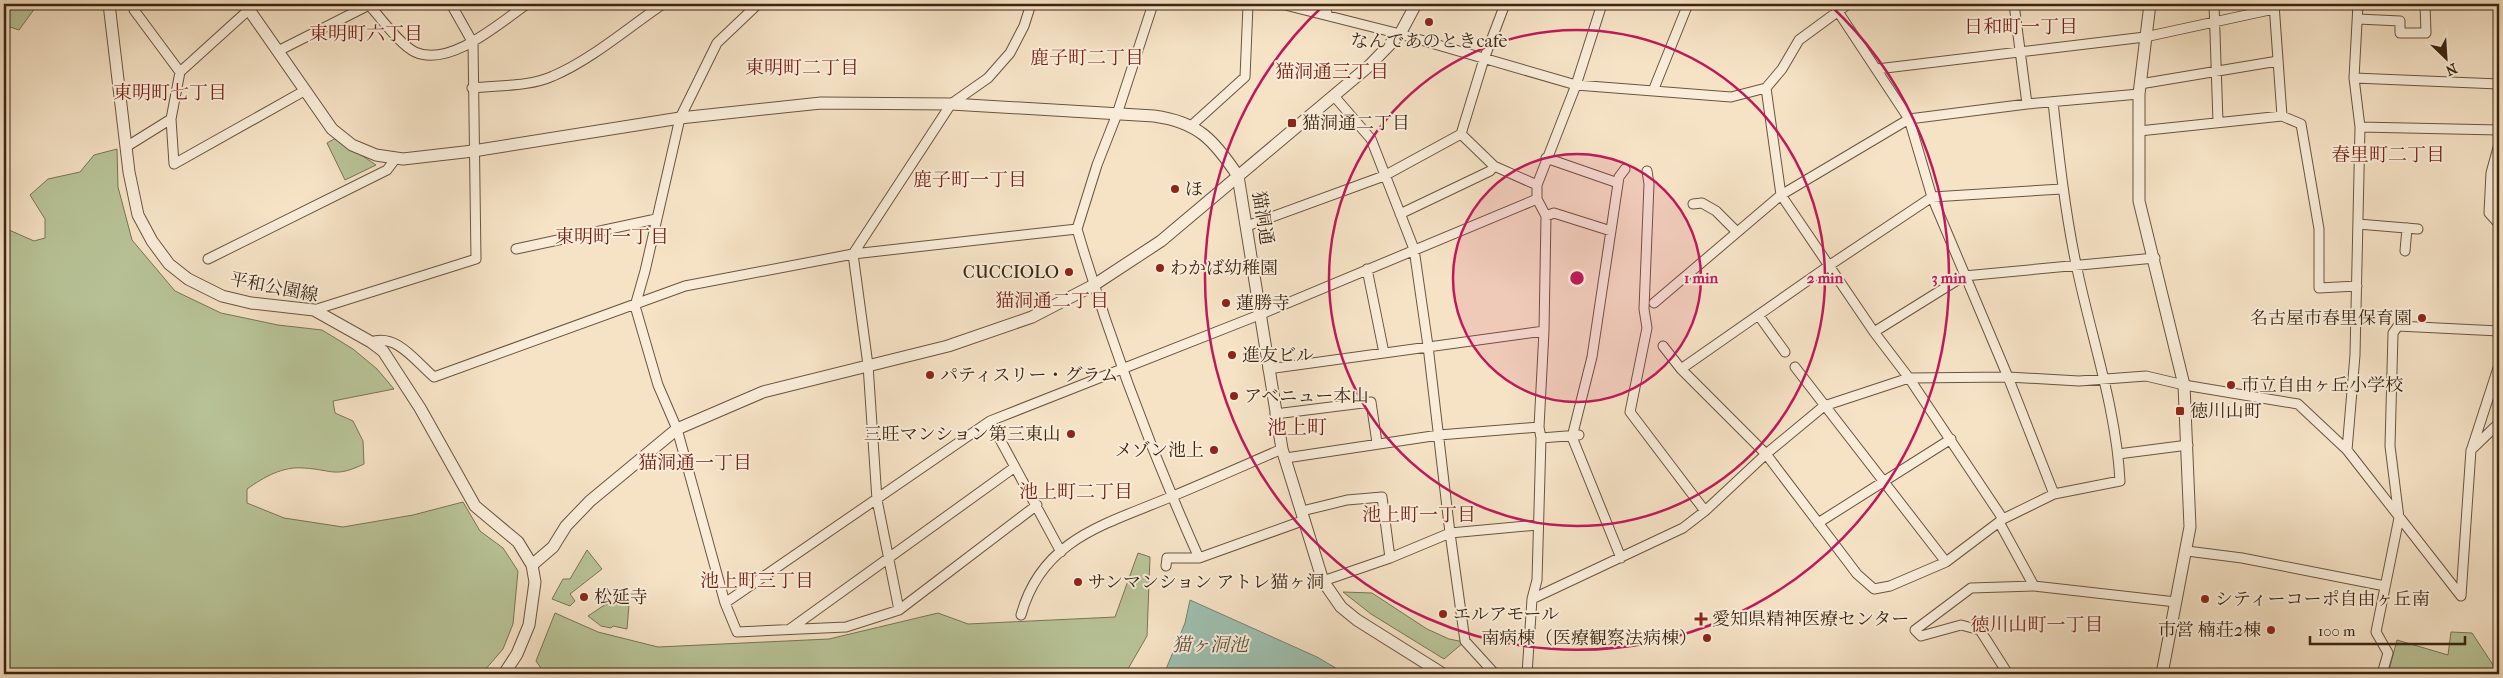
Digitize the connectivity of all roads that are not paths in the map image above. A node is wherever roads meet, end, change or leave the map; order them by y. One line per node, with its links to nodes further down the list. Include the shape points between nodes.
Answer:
1 (109, 4): 65 (street, 平和公園線)
2 (450, 4): 33 (street)
3 (527, 4): 33 (street)
4 (663, 4): 44 (street, via 552,76 533,82)
5 (758, 4): 55 (street, via 717,43)
6 (884, 4): 7 (street)
7 (958, 4)
8 (1031, 4): 51 (street, via 1010,53 988,78)
9 (1152, 4): 53 (street)
10 (1219, 4): 22 (street)
11 (1326, 4): 28 (street)
12 (1416, 4): 31 (street, 猫洞通)
13 (1505, 4): 36 (street)
14 (1602, 4): 43 (street)
15 (1848, 4): 25 (street)
16 (2014, 4): 34 (street)
17 (2150, 4): 32 (street)
18 (2214, 4): 30 (street)
19 (2358, 4): 29 (street)
20 (2425, 4): 29 (street, via 2426,33 2400,33 2400,21)
21 (370, 5): 33 (street, via 415,52 445,54); 35 (street)
22 (1248, 5): 28 (street, via 1285,5); 59 (street, via 1245,77)
23 (1685, 5): 48 (street)
24 (249, 6): 35 (street); 40 (street)
25 (1834, 7): 38 (street); 45 (street, via 1799,40)
26 (2274, 7): 30 (street); 37 (street)
27 (134, 10): 40 (street)
28 (1327, 15): 31 (street)
29 (2358, 19): 41 (street)
30 (2213, 21): 32 (street); 39 (street)
31 (1400, 34): 36 (street); 49 (street, 猫洞通)
32 (2145, 37): 34 (street); 46 (street)
33 (472, 42): 44 (street)
34 (2020, 50): 38 (street); 52 (street)
35 (278, 51): 47 (street)
36 (1484, 58): 43 (street); 63 (street)
37 (2278, 61): 39 (street); 54 (street)
38 (1877, 69): 57 (street)
39 (2216, 70): 46 (street); 58 (street)
40 (180, 72): 56 (street)
41 (2354, 78): 42 (street); 60 (street)
42 (2499, 84)
43 (1576, 85): 48 (street); 68 (street)
44 (472, 88): 66 (street)
45 (1766, 88): 48 (street, via 1732,97); 77 (street)
46 (2139, 89): 50 (street); 62 (street)
47 (304, 91): 56 (street, via 174,164); 67 (street, via 332,129 352,145)
48 (1653, 91)
49 (1334, 96): 72 (street, 猫洞通); 73 (street, via 1371,139)
50 (2053, 102): 52 (street); 76 (street)
51 (952, 104): 53 (street); 55 (street, via 821,102); 95 (street)
52 (2027, 104): 57 (street)
53 (1118, 114): 59 (street, via 1169,118); 88 (street)
54 (2282, 116): 58 (street); 103 (street, via 2301,124 2319,229 2318,288)
55 (680, 118): 66 (street); 83 (street)
56 (172, 119): 65 (street)
57 (1909, 119): 77 (street); 78 (street)
58 (2218, 122): 62 (street)
59 (1192, 125): 72 (street, via 1222,152)
60 (2360, 127): 61 (street); 84 (street)
61 (2499, 130)
62 (2139, 131): 96 (street, via 2139,201)
63 (1462, 134): 69 (street); 73 (street)
64 (2499, 144): 85 (street, via 2491,173 2489,213)
65 (126, 147): 106 (street, 平和公園線, via 138,215 169,264 188,279 222,296 251,303)
66 (473, 151): 67 (street); 106 (street, via 476,259)
67 (396, 158): 97 (street, via 387,170)
68 (1546, 158): 74 (street); 75 (street)
69 (1494, 166): 75 (street); 81 (street, via 1490,171)
70 (1625, 169): 74 (street)
71 (1647, 171): 150 (street, via 1644,309 1647,328 1630,412)
72 (1238, 176): 86 (street, 猫洞通); 102 (street, via 1161,241)
73 (1384, 176): 81 (street); 86 (street)
74 (1618, 183): 90 (street)
75 (1537, 185): 79 (street)
76 (2062, 189): 78 (street); 99 (street)
77 (1781, 195): 91 (street); 98 (street)
78 (1932, 197): 98 (street); 101 (street)
79 (1537, 199): 82 (street); 93 (street)
80 (1692, 204): 91 (street, via 1702,203)
81 (1400, 214): 93 (street)
82 (1546, 216): 90 (street, via 1554,213); 109 (street)
83 (656, 219): 92 (street); 105 (street)
84 (2358, 224): 87 (street); 103 (street)
85 (2499, 224)
86 (1247, 226): 107 (street, 猫洞通)
87 (2407, 228): 89 (street); 94 (street)
88 (1076, 229): 95 (street); 102 (street)
89 (2418, 229)
90 (1611, 231): 134 (street)
91 (1738, 232): 104 (street)
92 (516, 249)
93 (1414, 249): 100 (street); 113 (street)
94 (2405, 251)
95 (853, 254): 105 (street, via 685,286); 117 (street)
96 (2155, 258): 99 (street); 126 (street)
97 (208, 260)
98 (1830, 265): 108 (street); 111 (street)
99 (2076, 265): 101 (street); 125 (street)
100 (1368, 269): 107 (street); 116 (street)
101 (1964, 276): 111 (street); 123 (street)
102 (1094, 285): 117 (street, via 1032,317 948,346); 120 (street)
103 (2357, 286): 139 (street, via 2355,355)
104 (1654, 303)
105 (634, 306): 112 (street, via 434,377 394,341 381,338); 132 (street, via 658,385)
106 (314, 310): 112 (street, 平和公園線)
107 (1259, 315): 120 (street); 121 (street, 猫洞通)
108 (1759, 316): 115 (street); 122 (street)
109 (1544, 331): 113 (street); 131 (street)
110 (2499, 331): 152 (street, via 2398,326 2393,332 2390,446)
111 (1874, 332): 124 (street)
112 (371, 342): 164 (street, 平和公園線, via 383,351 420,408 475,506 518,542)
113 (1428, 346): 116 (street); 133 (street)
114 (1663, 346): 122 (street)
115 (1785, 352)
116 (1384, 353): 121 (street)
117 (868, 365): 132 (street, via 763,392); 148 (street)
118 (2499, 365): 140 (street)
119 (1795, 367): 127 (street)
120 (1123, 368): 129 (street); 147 (street)
121 (1268, 369): 128 (street, 猫洞通)
122 (1681, 369): 142 (street)
123 (2008, 377): 124 (street); 125 (street, via 2079,381); 146 (street)
124 (1909, 378): 127 (street); 136 (street)
125 (2104, 379): 126 (street, via 2146,376); 143 (street)
126 (2184, 385): 138 (street); 139 (street, via 2298,404)
127 (1824, 406): 142 (street); 145 (street)
128 (1275, 414): 137 (street, via 1371,402); 141 (street, 猫洞通)
129 (990, 420): 144 (street); 148 (street)
130 (2499, 423): 140 (street)
131 (1539, 427): 133 (street); 135 (street)
132 (677, 429): 164 (street, via 590,500 566,526 553,547); 171 (street)
133 (1439, 435): 137 (street); 156 (street)
134 (1576, 436): 135 (street); 162 (street)
135 (1541, 438): 155 (street)
136 (1951, 439): 145 (street); 153 (street)
137 (1377, 443): 141 (street)
138 (2188, 445): 143 (street); 157 (street, via 2190,528)
139 (2346, 450): 152 (street)
140 (2471, 450): 152 (street, via 2461,596)
141 (1284, 454): 147 (street); 151 (street, 猫洞通)
142 (1766, 454): 150 (street); 154 (street)
143 (2118, 454): 146 (street, via 2120,481)
144 (1015, 467): 149 (street); 159 (street)
145 (1884, 481): 154 (street); 163 (street)
146 (2054, 494): 153 (street)
147 (1172, 496): 158 (street, via 1089,530); 160 (street)
148 (877, 500): 159 (street); 171 (street)
149 (1036, 506): 158 (street); 172 (street)
150 (1705, 511): 162 (street, via 1683,528)
151 (1303, 515): 160 (street); 161 (street, via 1347,500 1382,497); 166 (street, 猫洞通)
152 (2399, 518): 168 (street)
153 (2001, 521): 163 (street); 167 (street)
154 (1818, 523): 163 (street, via 1857,574 1874,589 1890,586)
155 (1538, 525): 156 (street); 169 (street, via 1537,580)
156 (1450, 533): 161 (street); 177 (street, via 1465,641)
157 (2187, 551): 168 (street, via 2242,558); 170 (street)
158 (1061, 552): 173 (street, via 1033,582)
159 (890, 556): 172 (street); 174 (street)
160 (1199, 558): 165 (street, via 1167,558)
161 (1390, 558): 166 (street)
162 (1621, 558): 169 (street)
163 (1946, 562)
164 (532, 565): 175 (street, 平和公園線, via 535,582 528,625 517,654)
165 (1166, 566)
166 (1324, 581): 176 (street, 猫洞通, via 1341,607 1356,620)
167 (2034, 586): 170 (street); 179 (street, via 1971,588 1915,630 1921,636 1960,625 1980,630)
168 (2385, 586): 181 (street, via 2376,632 2388,653)
169 (1532, 599): 178 (street)
170 (2176, 602): 180 (street)
171 (725, 603): 174 (street, via 737,632)
172 (899, 610): 174 (street, via 846,627)
173 (1021, 616)
174 (790, 630)
175 (504, 674)
176 (1443, 674)
177 (1495, 674)
178 (1527, 674)
179 (2008, 674)
180 (2162, 674)
181 (2382, 674)

